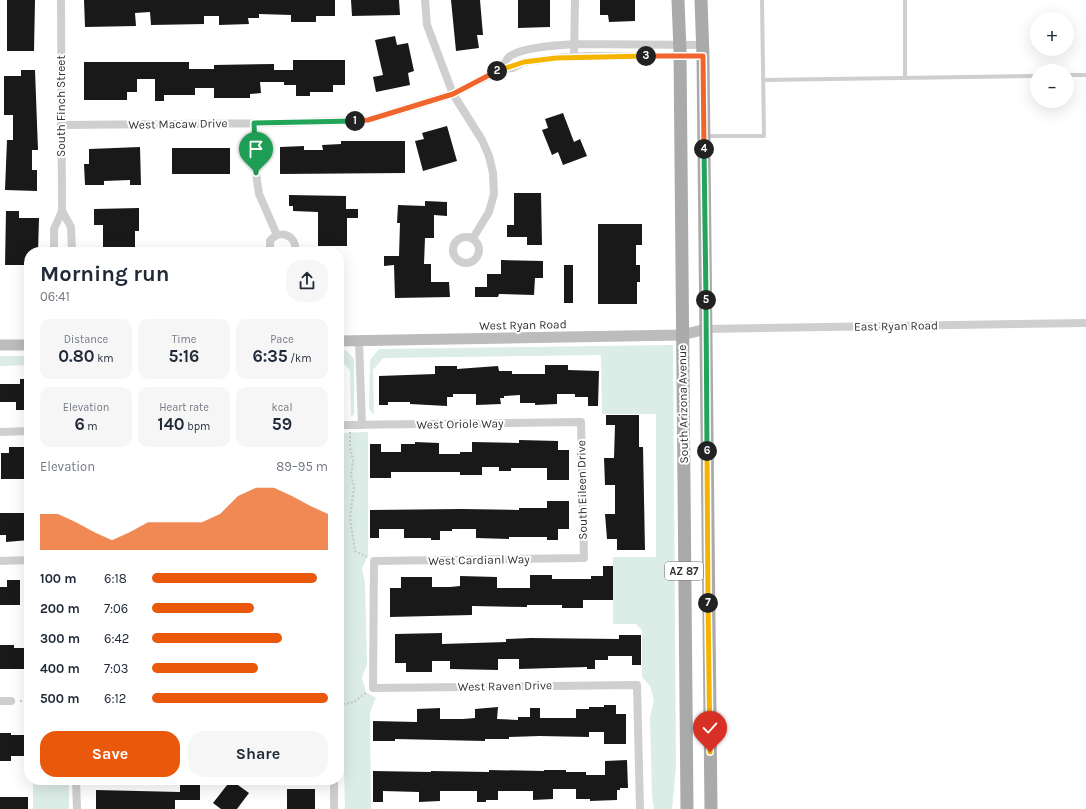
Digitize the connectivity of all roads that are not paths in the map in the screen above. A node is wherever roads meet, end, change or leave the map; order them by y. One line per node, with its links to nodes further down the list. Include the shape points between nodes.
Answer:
1 (61, 0): 22 (street, South Finch Street)
2 (425, 0): 20 (street, via 427,25)
3 (575, 0): 8 (street)
4 (678, 0): 10 (main road, South Arizona Avenue / AZ 87)
5 (701, 0): 11 (main road, South Arizona Avenue / AZ 87)
6 (762, 0): 19 (lane)
7 (905, 0): 18 (lane)
8 (575, 44): 9 (street, West Macaw Drive); 13 (street); 14 (street, West Macaw Drive, via 518,53 508,58)
9 (630, 45): 10 (street, West Macaw Drive); 12 (street)
10 (680, 50): 11 (street, West Macaw Drive); 12 (street, West Macaw Drive); 33 (main road, South Arizona Avenue / AZ 87)
11 (703, 50): 23 (main road, South Arizona Avenue / AZ 87)
12 (630, 56): 13 (street, West Macaw Drive)
13 (574, 57): 14 (street, West Macaw Drive, via 524,62 513,68)
14 (502, 69): 20 (street, West Macaw Drive)
15 (1074, 75): 16 (lane)
16 (1086, 75)
17 (1030, 76): 18 (lane)
18 (905, 78): 19 (lane)
19 (763, 80): 23 (lane, via 764,136)
20 (453, 94): 21 (street, West Macaw Drive, via 368,120); 26 (street, via 482,140 493,173 494,194 489,212)
21 (254, 123): 22 (street, West Macaw Drive); 25 (street, via 259,194)
22 (61, 125): 24 (street, South Finch Street)
23 (704, 136): 32 (main road, South Arizona Avenue / AZ 87)
24 (62, 212): 27 (street, South Finch Street, via 54,229); 28 (street, South Finch Street, via 71,227)
25 (277, 235): 29 (street, via 270,241); 30 (street, via 290,236)
26 (473, 238)
27 (54, 247)
28 (72, 247)
29 (270, 247)
30 (295, 247)
31 (1086, 323): 32 (street, East Ryan Road)
32 (706, 329): 33 (street, West Ryan Road); 55 (main road, South Arizona Avenue / AZ 87)
33 (682, 336): 35 (street, West Ryan Road); 54 (main road, South Arizona Avenue / AZ 87)
34 (344, 341): 35 (street, West Ryan Road)
35 (359, 341): 40 (street)
36 (0, 345): 37 (street)
37 (24, 345)
38 (581, 422): 40 (street, West Oriole Way); 43 (street, South Eileen Drive)
39 (344, 425): 40 (street, West Oriole Way)
40 (362, 425)
41 (24, 431): 42 (street)
42 (0, 432)
43 (584, 558): 46 (street, West Cardianl Way, via 374,561)
44 (24, 560): 45 (street)
45 (0, 561)
46 (373, 688): 53 (street, West Raven Drive, via 637,685)
47 (0, 701): 48 (street)
48 (11, 702)
49 (76, 785): 51 (street)
50 (334, 785): 52 (street)
51 (77, 809)
52 (334, 809)
53 (640, 809)
54 (687, 809)
55 (711, 809)

